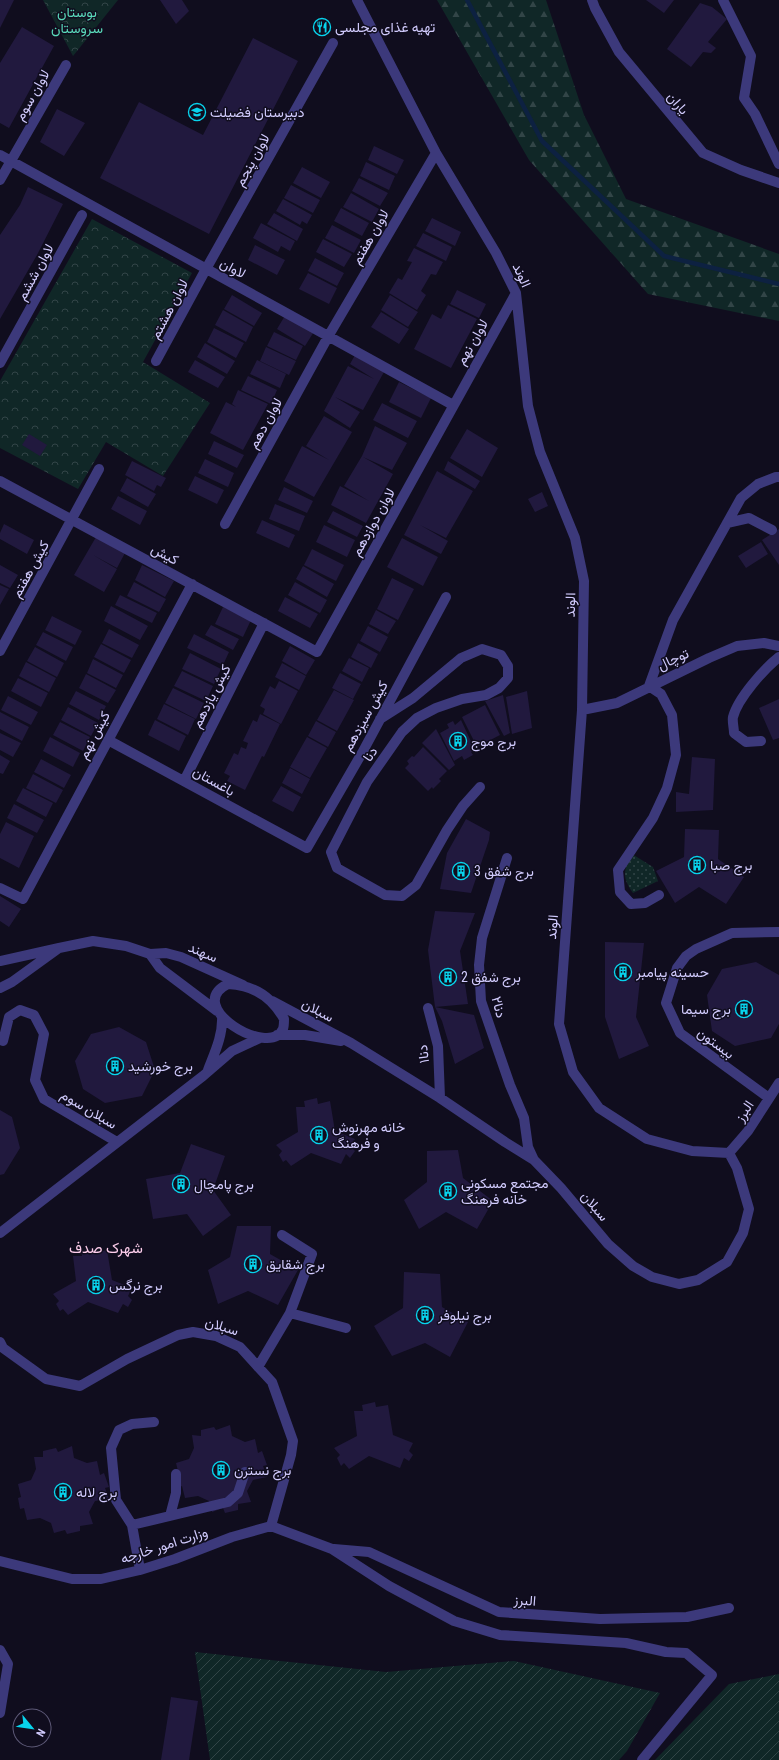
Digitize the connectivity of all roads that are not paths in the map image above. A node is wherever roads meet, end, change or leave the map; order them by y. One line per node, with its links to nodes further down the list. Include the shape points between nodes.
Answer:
1 (356, 0): 6 (street, الوند)
2 (592, 0): 11 (street, یاران, via 619,52 703,153)
3 (723, 0): 9 (street, via 751,56 744,98 755,114)
4 (333, 43): 13 (street, لاوان پنجم)
5 (66, 64): 8 (street, لاوان سوم)
6 (436, 153): 14 (street, الوند, via 496,253); 15 (street, لاوان هفتم)
7 (0, 155): 8 (street, لاوان)
8 (11, 161): 10 (street, لاوان سوم); 13 (street, لاوان)
9 (779, 164)
10 (0, 180)
11 (779, 183)
12 (82, 215): 17 (street, لاوان ششم)
13 (206, 269): 15 (street, لاوان); 16 (street, لاوان هشتم)
14 (516, 293): 18 (street, لاوان نهم); 34 (street, الوند, via 528,406 540,452 575,538 584,581)
15 (329, 335): 18 (street, لاوان); 24 (street, لاوان دهم)
16 (156, 361)
17 (0, 363)
18 (453, 405): 31 (street, لاوان دوازدهم)
19 (99, 470): 22 (street, کیش هفتم)
20 (779, 477): 23 (street, via 758,484 741,498)
21 (0, 481): 22 (street, کیش)
22 (72, 520): 26 (street, کیش); 30 (street, کیش هفتم)
23 (727, 523): 25 (street, via 749,518); 33 (street, via 673,620)
24 (225, 524)
25 (772, 530)
26 (192, 584): 28 (street, کیش); 36 (street, کیش نهم)
27 (446, 597): 35 (street, کیش سیزدهم)
28 (264, 623): 31 (street, کیش); 38 (street, کیش یازدهم)
29 (779, 646): 33 (street, توچال, via 764,643 737,646)
30 (0, 652)
31 (317, 652)
32 (779, 657): 37 (street, via 745,694 733,718 734,733 746,742)
33 (649, 686): 34 (street, توچال, via 617,703); 43 (street, via 661,694 672,715 676,755 667,788 653,818 618,870 620,892 631,904 645,903)
34 (582, 710): 62 (street, الوند, via 559,1024 573,1072 599,1108 647,1139 692,1151)
35 (380, 719): 39 (street, دنا, via 413,698 461,658 482,649 501,655 508,666 508,678 499,688 486,695 462,699 436,708 417,718 402,732 367,782 330,852 338,868 385,895 402,896 416,885 447,830); 40 (street, کیش سیزدهم)
36 (108, 740): 38 (street, باغستان); 42 (street, کیش نهم, via 23,899)
37 (761, 741)
38 (184, 781): 40 (street, باغستان)
39 (480, 787)
40 (307, 848)
41 (507, 858): 63 (street, دنا۲, via 482,938 479,965 482,1001 510,1085 524,1118 528,1147)
42 (0, 888)
43 (659, 895)
44 (779, 932): 60 (street, بیستون, via 732,933 696,949 686,956 677,968 666,1003 680,1034)
45 (59, 948): 46 (street, سهند, via 93,941 126,946); 47 (street, سهند); 49 (street, سهند)
46 (150, 954): 48 (street, سهند, via 166,953 181,957); 52 (street, via 164,972)
47 (0, 961)
48 (243, 985): 50 (street, سهند); 52 (street, via 228,984 221,988 216,996 215,1005)
49 (0, 988)
50 (272, 1001): 53 (street, via 284,1020 283,1029); 56 (street, سبلان)
51 (428, 1008): 59 (street, دنا۱, via 438,1046)
52 (219, 1014): 54 (street, via 243,1031); 57 (street, via 222,1025 218,1046)
53 (277, 1035): 54 (street, سبلان); 56 (street, سبلان, via 305,1035)
54 (260, 1038): 57 (street, via 232,1051)
55 (3, 1041): 61 (street, سبلان سوم, via 10,1017 20,1010 34,1015 44,1034 35,1080 44,1099)
56 (351, 1043): 59 (street, سبلان)
57 (207, 1072): 61 (street)
58 (779, 1083): 60 (street, البرز)
59 (440, 1098): 63 (street, سبلان)
60 (769, 1098): 62 (street, البرز, via 748,1131)
61 (117, 1142): 64 (street)
62 (729, 1153): 63 (street, سبلان, via 737,1168 749,1209 743,1233 727,1262 698,1280 679,1284 652,1278 633,1266 608,1244 562,1188)
63 (534, 1160)
64 (0, 1233)
65 (282, 1235): 66 (street, via 312,1254)
66 (290, 1313): 67 (street); 69 (street)
67 (346, 1328)
68 (0, 1342): 69 (street, سبلان, via 3,1348 46,1379 80,1386 127,1359 178,1335 193,1332 216,1336 240,1347)
69 (258, 1367): 75 (street, سبلان, via 272,1382 293,1440)
70 (154, 1422): 74 (street, via 132,1424 119,1430 111,1448 116,1500)
71 (245, 1472): 73 (street, via 238,1493 228,1502)
72 (176, 1474): 73 (street, via 176,1493)
73 (170, 1516): 74 (street)
74 (132, 1525): 78 (street)
75 (271, 1526): 76 (street); 78 (street, وزارت امور خارجه)
76 (332, 1549): 79 (street, البرز, via 368,1552 499,1612 600,1619 687,1617); 82 (street, via 389,1586 454,1621 500,1634 626,1643 666,1652 686,1653 712,1675)
77 (0, 1561): 78 (street, وزارت امور خارجه, via 72,1578 101,1579)
78 (140, 1570)
79 (729, 1608)
80 (0, 1650): 81 (street, via 8,1664)
81 (0, 1713)
82 (642, 1760)

